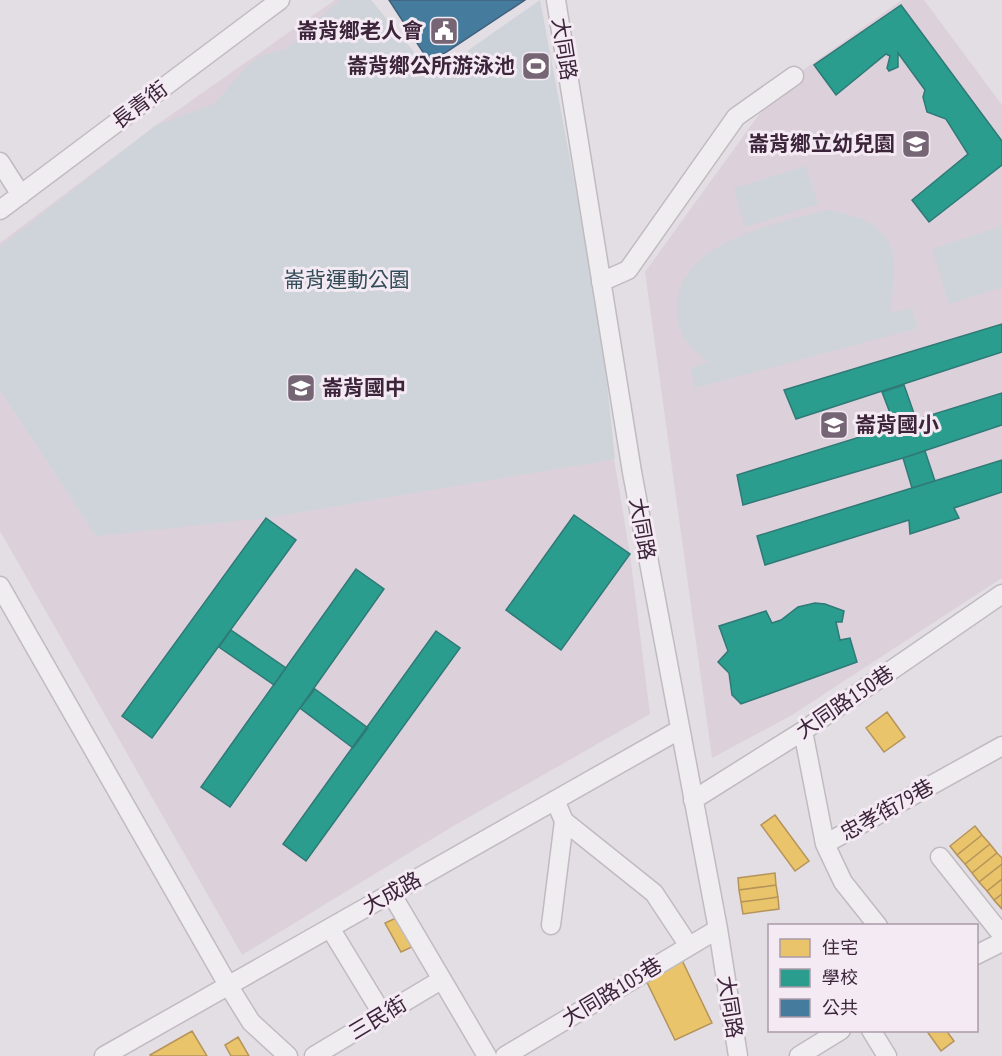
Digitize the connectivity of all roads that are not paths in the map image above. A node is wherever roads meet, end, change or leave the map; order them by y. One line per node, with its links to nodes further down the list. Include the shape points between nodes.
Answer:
1 (556, 0): 7 (street, 大同路)
2 (276, 1): 5 (street, 長青街)
3 (794, 76): 7 (street, via 736,117 628,270)
4 (0, 162): 5 (street)
5 (21, 195): 6 (street, 長青街)
6 (0, 210)
7 (601, 282): 10 (street, 大同路)
8 (0, 586): 28 (street)
9 (999, 602): 11 (street, 大同路150巷)
10 (679, 730): 13 (street, 大成路); 14 (street, 大同路)
11 (803, 731): 14 (street, 大同路150巷); 16 (street)
12 (1002, 746): 16 (street, 忠孝街79巷)
13 (555, 800): 15 (street); 18 (street, 大成路)
14 (693, 800): 22 (street, 大同路)
15 (564, 821): 20 (street); 25 (street, via 654,894)
16 (825, 844): 19 (street, 忠孝街79巷, via 843,882)
17 (940, 857): 23 (street)
18 (391, 893): 21 (street, 大成路); 27 (street)
19 (876, 924)
20 (551, 925)
21 (330, 928): 28 (street, 大成路); 29 (street)
22 (718, 929): 25 (street, 大同路105巷); 37 (street, 大同路)
23 (1002, 935)
24 (1002, 942): 26 (street)
25 (689, 946): 36 (street, 大同路105巷)
26 (978, 955)
27 (441, 980): 29 (street, 三民街); 35 (street)
28 (228, 986): 32 (street, 大成路); 33 (street, via 251,1022)
29 (382, 1015): 34 (street, 三民街)
30 (838, 1032): 38 (street)
31 (872, 1032): 39 (street)
32 (104, 1056)
33 (288, 1056)
34 (314, 1056)
35 (487, 1056)
36 (505, 1056)
37 (738, 1056)
38 (800, 1056)
39 (887, 1056)

